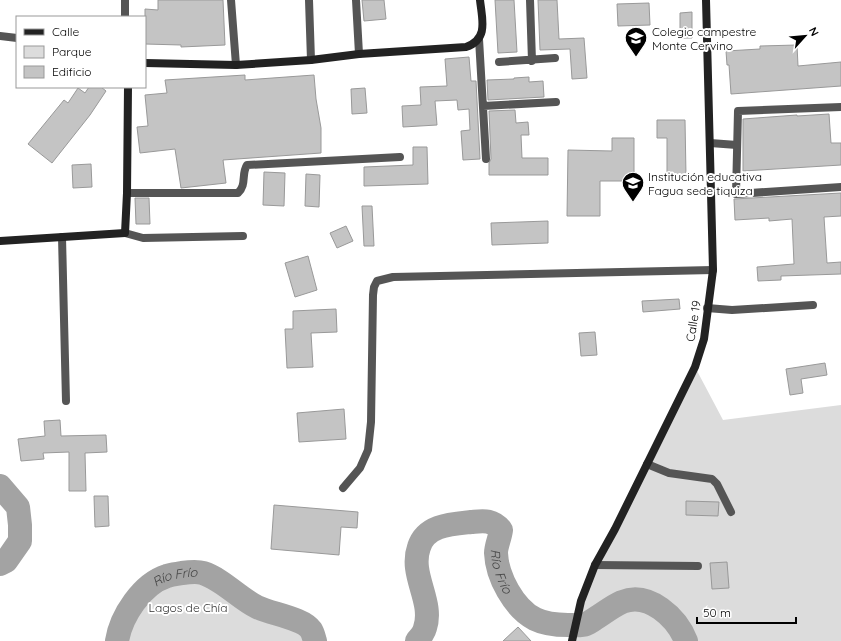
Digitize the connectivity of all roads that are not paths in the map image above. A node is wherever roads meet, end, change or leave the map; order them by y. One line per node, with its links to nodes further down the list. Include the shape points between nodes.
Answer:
1 (124, 0): 8 (street)
2 (232, 0): 18 (street)
3 (309, 0): 14 (street)
4 (356, 0): 12 (street)
5 (480, 0): 11 (street, via 482,33)
6 (530, 0): 15 (street)
7 (706, 0): 23 (street, Calle 19)
8 (125, 16)
9 (0, 36): 10 (street)
10 (16, 38)
11 (479, 39): 12 (street, via 466,47); 21 (street)
12 (358, 54): 14 (street)
13 (555, 58): 15 (street)
14 (311, 60): 18 (street)
15 (532, 61): 16 (street)
16 (499, 62)
17 (146, 63): 18 (street)
18 (236, 65)
19 (128, 88): 28 (street)
20 (556, 102): 21 (street)
21 (483, 106): 26 (street)
22 (841, 107): 24 (street, via 738,111)
23 (710, 143): 24 (street); 33 (street, Calle 19)
24 (737, 144): 27 (street, via 736,194)
25 (400, 157): 28 (street, via 247,165 244,170 244,185 238,193)
26 (486, 159)
27 (841, 188)
28 (127, 193): 29 (street)
29 (125, 233): 30 (street, via 143,238); 31 (street)
30 (243, 236)
31 (62, 237): 32 (street); 36 (street)
32 (0, 241)
33 (713, 270): 35 (street, Calle 19); 38 (street, via 393,277 377,280 373,295 371,422 368,450 360,468)
34 (813, 305): 35 (street, via 732,310)
35 (707, 308): 37 (street, Calle 19, via 704,338 695,367)
36 (66, 401)
37 (647, 464): 39 (street, via 669,473 712,479); 40 (street, Calle 19)
38 (343, 488)
39 (731, 512)
40 (595, 566): 41 (street); 42 (street, Calle 19, via 581,601)
41 (698, 566)
42 (572, 641)

